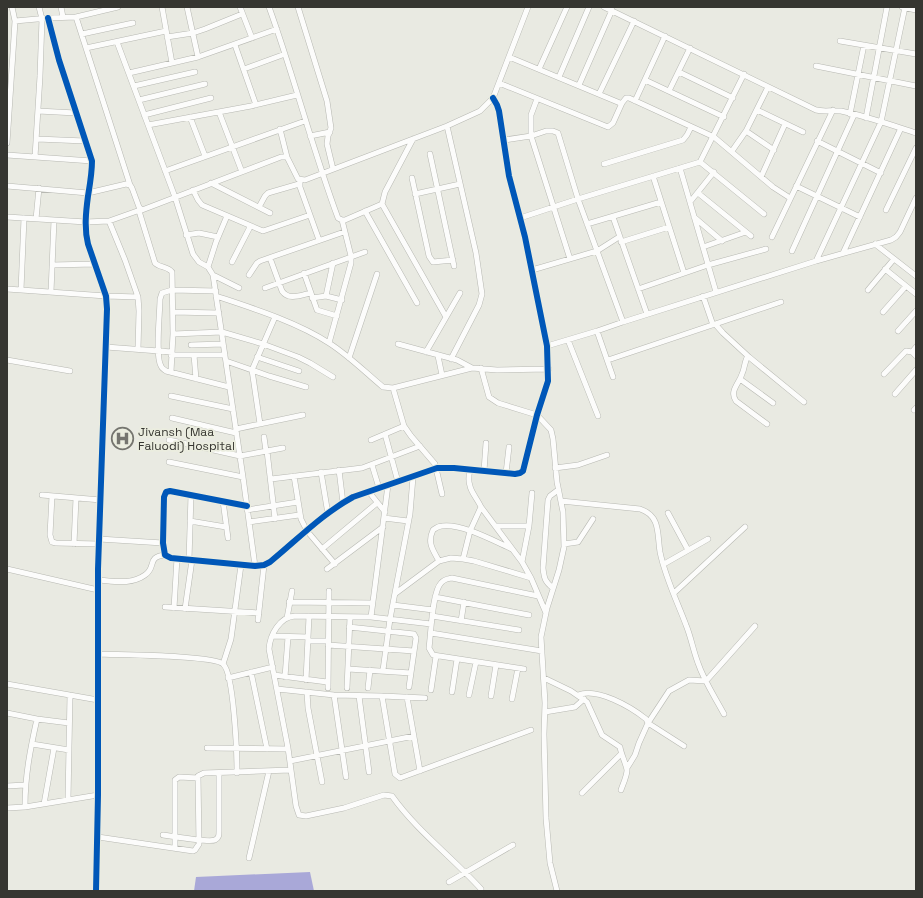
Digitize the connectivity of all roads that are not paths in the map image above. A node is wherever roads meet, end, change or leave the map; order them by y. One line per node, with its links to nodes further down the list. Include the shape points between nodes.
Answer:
1 (12, 7): 22 (street)
2 (39, 7): 21 (street)
3 (61, 7): 19 (street)
4 (118, 7): 20 (street)
5 (162, 7): 26 (street)
6 (187, 7): 27 (street)
7 (240, 7): 18 (street)
8 (269, 7): 25 (street)
9 (298, 7): 93 (street, via 327,101)
10 (528, 7): 43 (street)
11 (567, 7): 47 (street)
12 (590, 7): 53 (street)
13 (604, 7): 16 (street)
14 (886, 7): 36 (street)
15 (903, 7): 17 (street); 39 (street)
16 (612, 10): 23 (street); 59 (street)
17 (916, 10)
18 (242, 14): 27 (street); 31 (street)
19 (63, 16): 20 (street); 21 (street)
20 (76, 17): 28 (street)
21 (45, 18): 22 (street); 76 (street); 78 (street)
22 (15, 21): 104 (street)
23 (634, 21): 29 (street); 64 (street)
24 (133, 23): 28 (street)
25 (277, 29): 31 (street); 40 (street)
26 (166, 31): 30 (street); 33 (street)
27 (193, 33): 30 (street); 42 (street)
28 (82, 34): 37 (street)
29 (665, 36): 38 (street); 55 (street)
30 (167, 37): 44 (street)
31 (252, 38): 34 (street)
32 (840, 41): 35 (street)
33 (117, 42): 37 (street); 50 (street)
34 (235, 45): 42 (street); 46 (street)
35 (864, 45): 36 (street); 52 (street)
36 (879, 47): 39 (street); 54 (street)
37 (86, 48): 132 (street)
38 (690, 48): 49 (street); 51 (street)
39 (896, 50): 41 (street); 56 (street)
40 (285, 54): 46 (street); 65 (street)
41 (916, 54)
42 (198, 57): 44 (street)
43 (509, 57): 47 (street); 57 (street)
44 (172, 63): 50 (street)
45 (816, 66): 52 (street)
46 (244, 69): 73 (street)
47 (539, 69): 53 (street)
48 (195, 72): 60 (street)
49 (679, 72): 63 (street); 68 (street)
50 (129, 73): 60 (street)
51 (744, 74): 62 (street); 68 (street)
52 (858, 74): 54 (street); 79 (street)
53 (558, 76): 59 (street)
54 (874, 77): 56 (street); 83 (street)
55 (645, 80): 63 (street); 71 (street)
56 (890, 80): 61 (street); 85 (street)
57 (499, 83): 67 (street); 69 (street)
58 (205, 84): 70 (street)
59 (579, 85): 64 (street)
60 (134, 86): 70 (street)
61 (916, 86)
62 (768, 87): 74 (street); 75 (street, via 816,110)
63 (669, 91): 81 (street)
64 (599, 94): 72 (street)
65 (297, 95): 73 (street); 84 (street)
66 (212, 98): 80 (street)
67 (493, 98): 88 (street, via 480,111); 101 (street, via 499,111)
68 (733, 98): 81 (street)
69 (538, 99): 72 (street, via 608,127 613,123); 97 (street, via 531,115)
70 (139, 100): 80 (street)
71 (635, 101): 72 (street, via 626,98); 89 (street)
72 (622, 103)
73 (256, 105): 77 (street)
74 (757, 110): 86 (street); 92 (street)
75 (833, 110): 79 (street); 103 (street)
76 (38, 111): 78 (street); 99 (street)
77 (220, 112): 82 (street); 105 (street)
78 (76, 113): 102 (street)
79 (852, 114): 83 (street); 109 (street)
80 (144, 115): 87 (street)
81 (724, 117): 98 (street)
82 (190, 118): 87 (street); 113 (street)
83 (866, 118): 85 (street)
84 (305, 121): 91 (street); 96 (street)
85 (881, 122): 90 (street); 118 (street)
86 (786, 124): 94 (street); 107 (street)
87 (148, 125): 121 (street)
88 (447, 126): 100 (street); 131 (street)
89 (692, 126): 98 (street); 117 (street, via 682,140)
90 (901, 128): 95 (street); 124 (street)
91 (280, 129): 105 (street); 114 (street)
92 (746, 131): 107 (street); 108 (street)
93 (330, 132): 96 (street); 120 (street, via 327,144)
94 (803, 132)
95 (916, 133)
96 (310, 136): 125 (street)
97 (530, 136): 101 (street); 145 (street, via 553,131 558,133); 151 (street)
98 (714, 137): 108 (street); 116 (street)
99 (37, 139): 102 (street); 112 (street)
100 (413, 139): 120 (street); 148 (street, via 385,192)
101 (504, 140): 164 (street)
102 (85, 141): 115 (street)
103 (817, 141): 109 (street); 134 (street)
104 (7, 143)
105 (232, 146): 113 (street); 122 (street)
106 (916, 148): 153 (street)
107 (774, 150): 127 (street)
108 (732, 151): 127 (street)
109 (838, 152): 118 (street); 141 (street)
110 (430, 154): 136 (street)
111 (7, 155): 112 (street)
112 (35, 156): 115 (street)
113 (205, 156): 121 (street)
114 (287, 157): 122 (street); 129 (street)
115 (92, 161): 138 (street)
116 (700, 162): 119 (street); 123 (street)
117 (604, 164)
118 (862, 164): 124 (street); 150 (street)
119 (680, 168): 126 (street); 147 (street)
120 (333, 169): 125 (street)
121 (165, 171): 142 (street)
122 (242, 172): 130 (street)
123 (714, 172): 139 (street); 156 (street)
124 (881, 173): 159 (street)
125 (322, 174): 129 (street); 167 (street, via 338,218)
126 (653, 176): 145 (street); 146 (street)
127 (761, 177): 143 (street)
128 (412, 178): 140 (street)
129 (300, 182): 149 (street, via 268,193); 157 (street)
130 (211, 183): 137 (street); 149 (street)
131 (460, 184): 136 (street); 264 (street, via 476,253 482,294 479,305)
132 (130, 185): 138 (street); 152 (street)
133 (7, 186): 135 (street)
134 (796, 186): 141 (street); 143 (street)
135 (39, 188): 138 (street); 165 (street)
136 (438, 189): 140 (street); 191 (street)
137 (193, 190): 142 (street); 158 (street, via 202,205)
138 (88, 193): 169 (street)
139 (698, 193): 147 (street); 179 (street, via 748,234)
140 (415, 194): 191 (street, via 431,260)
141 (818, 196): 150 (street); 184 (street)
142 (175, 197): 152 (street); 174 (street)
143 (790, 198): 176 (street)
144 (916, 198): 180 (street, via 896,237)
145 (578, 199): 151 (street); 170 (street)
146 (661, 202): 161 (street); 172 (street)
147 (690, 202): 162 (street)
148 (382, 204): 154 (street); 236 (street)
149 (259, 207): 155 (street)
150 (841, 207): 159 (street); 192 (street)
151 (553, 208): 164 (street); 189 (street)
152 (140, 210): 168 (street); 215 (street, via 155,263 172,272)
153 (886, 210)
154 (365, 211): 167 (street); 229 (street)
155 (270, 213)
156 (764, 214)
157 (310, 215): 171 (street, via 267,230); 177 (street)
158 (227, 216): 171 (street); 175 (street)
159 (860, 216): 186 (street)
160 (7, 217): 163 (street)
161 (613, 217): 170 (street); 178 (street)
162 (694, 217): 179 (street); 181 (street)
163 (24, 218): 165 (street); 214 (street)
164 (520, 218): 201 (street)
165 (36, 219): 166 (street)
166 (54, 220): 169 (street); 196 (street)
167 (342, 220): 173 (street)
168 (109, 221): 169 (street); 226 (street)
169 (86, 222): 195 (street, via 86,235)
170 (587, 224): 183 (street)
171 (250, 227): 193 (street)
172 (669, 227): 178 (street); 203 (street)
173 (344, 232): 177 (street); 187 (street)
174 (186, 235): 175 (street, via 199,233); 199 (street, via 193,254)
175 (218, 237): 199 (street)
176 (772, 237)
177 (319, 240): 188 (street)
178 (620, 240): 183 (street); 213 (street)
179 (722, 240): 181 (street)
180 (874, 244): 186 (street); 190 (street)
181 (703, 247): 197 (street)
182 (766, 249): 197 (street)
183 (597, 251): 189 (street); 238 (street)
184 (792, 251)
185 (364, 252): 187 (street)
186 (843, 253): 192 (street)
187 (352, 256): 194 (street); 227 (street)
188 (270, 258): 206 (street, via 257,263); 208 (street)
189 (570, 259): 201 (street)
190 (894, 259): 200 (street); 207 (street)
191 (453, 260): 198 (street)
192 (816, 261): 218 (street)
193 (232, 262)
194 (333, 263): 202 (street); 224 (street)
195 (95, 264): 196 (street); 223 (street)
196 (52, 265): 217 (street)
197 (708, 265): 203 (street); 218 (street)
198 (454, 266)
199 (208, 267): 205 (street)
200 (885, 269): 209 (street); 216 (street)
201 (532, 270): 250 (street)
202 (304, 273): 208 (street); 222 (street)
203 (684, 273): 213 (street)
204 (377, 274): 263 (street)
205 (213, 275): 210 (street); 220 (street)
206 (249, 275)
207 (916, 276)
208 (279, 283): 211 (street); 222 (street, via 285,295)
209 (906, 286): 221 (street); 232 (street)
210 (239, 288)
211 (266, 288)
212 (7, 289): 214 (street)
213 (638, 289): 234 (street)
214 (21, 290): 217 (street)
215 (172, 290): 220 (street); 231 (street); 254 (street, via 165,291 160,296)
216 (868, 290)
217 (51, 292): 223 (street)
218 (716, 292): 225 (street)
219 (460, 293): 236 (street)
220 (216, 294): 233 (street); 237 (street)
221 (916, 294)
222 (311, 295): 224 (street); 235 (street, via 317,310)
223 (106, 296): 226 (street); 251 (street)
224 (326, 296): 227 (street)
225 (703, 296): 234 (street); 239 (street)
226 (138, 297): 253 (street)
227 (342, 300): 235 (street)
228 (781, 302): 239 (street)
229 (417, 303)
230 (916, 311): 242 (street)
231 (173, 312): 233 (street); 243 (street)
232 (883, 312)
233 (219, 313): 241 (street)
234 (647, 314): 238 (street)
235 (337, 316): 245 (street)
236 (446, 317): 255 (street)
237 (274, 318): 245 (street, via 310,331); 247 (street)
238 (623, 322): 240 (street)
239 (715, 325): 261 (street); 266 (street)
240 (597, 331): 244 (street); 266 (street)
241 (222, 332): 243 (street); 246 (street); 247 (street)
242 (898, 332)
243 (173, 334): 256 (street)
244 (568, 340): 250 (street); 292 (street)
245 (330, 343): 263 (street)
246 (223, 344): 249 (street); 259 (street)
247 (263, 344): 262 (street); 278 (street, via 310,362)
248 (398, 344): 255 (street)
249 (191, 345)
250 (547, 346): 270 (street)
251 (106, 347): 253 (street); 334 (street)
252 (916, 347): 257 (street)
253 (138, 349): 254 (street)
254 (159, 351): 256 (street); 275 (street, via 160,366)
255 (426, 352): 260 (street)
256 (172, 353): 258 (street); 275 (street)
257 (914, 354): 276 (street, via 906,351)
258 (194, 355): 259 (street); 280 (street)
259 (225, 355): 267 (street)
260 (438, 356): 264 (street); 277 (street)
261 (748, 356): 281 (street); 287 (street)
262 (257, 357): 272 (street); 274 (street)
263 (349, 358): 284 (street, via 383,387)
264 (451, 359): 268 (street)
265 (7, 360): 271 (street)
266 (608, 360): 279 (street)
267 (226, 361): 272 (street); 282 (street)
268 (472, 368): 269 (street); 277 (street)
269 (481, 368): 270 (street); 291 (street, via 486,390 492,401)
270 (549, 369): 291 (street, via 548,381)
271 (70, 370)
272 (252, 370): 283 (street); 294 (street)
273 (916, 370): 285 (street)
274 (298, 371)
275 (171, 372): 280 (street)
276 (884, 374)
277 (442, 375): 284 (street)
278 (333, 377)
279 (613, 377)
280 (196, 379): 282 (street)
281 (740, 379): 288 (street); 295 (street, via 733,394 734,398)
282 (230, 387): 289 (street)
283 (306, 387)
284 (393, 388): 296 (street)
285 (895, 394)
286 (171, 396): 289 (street)
287 (804, 402)
288 (773, 403)
289 (233, 409): 297 (street)
290 (303, 415): 294 (street)
291 (537, 415): 313 (street, via 551,430); 318 (street, via 523,471 520,474)
292 (598, 416)
293 (172, 418): 297 (street)
294 (260, 424): 297 (street)
295 (766, 424)
296 (404, 426): 298 (street); 303 (street)
297 (236, 431): 308 (street)
298 (385, 434): 301 (street); 309 (street)
299 (264, 437): 306 (street)
300 (169, 440): 308 (street)
301 (371, 440)
302 (486, 443): 316 (street)
303 (420, 446): 309 (street); 312 (street)
304 (509, 447): 318 (street)
305 (283, 448): 306 (street)
306 (267, 451): 308 (street); 322 (street)
307 (607, 455): 313 (street, via 578,465)
308 (240, 456): 320 (street)
309 (391, 457): 311 (street); 323 (street)
310 (169, 462): 320 (street)
311 (372, 465): 315 (street); 326 (street)
312 (437, 468): 314 (street); 321 (street); 329 (street)
313 (555, 468): 325 (street)
314 (470, 469): 316 (street); 340 (street, via 470,486)
315 (339, 470): 317 (street); 338 (street)
316 (484, 471): 318 (street)
317 (322, 472): 319 (street); 344 (street)
318 (506, 473)
319 (294, 476): 322 (street); 337 (street)
320 (243, 477): 342 (street)
321 (413, 477): 323 (street); 350 (street)
322 (271, 479): 341 (street)
323 (398, 482): 324 (street)
324 (388, 485): 326 (street); 346 (street)
325 (558, 487): 336 (street); 383 (street, via 548,500 544,535 544,578)
326 (379, 488): 327 (street)
327 (369, 492): 338 (street); 339 (street)
328 (532, 493): 353 (street)
329 (442, 494)
330 (42, 495): 332 (street)
331 (191, 495): 335 (street); 349 (street); 362 (street, via 168,491 165,494)
332 (52, 496): 333 (street); 363 (street, via 50,540)
333 (76, 498): 334 (street); 363 (street)
334 (101, 500): 361 (street)
335 (223, 501): 342 (street); 354 (street)
336 (561, 501): 364 (street); 375 (street, via 647,511 656,523)
337 (298, 502): 341 (street); 345 (street)
338 (343, 503): 344 (street)
339 (377, 503): 346 (street); 365 (street)
340 (480, 504): 352 (street); 358 (street)
341 (274, 506): 342 (street); 347 (street)
342 (247, 508): 351 (street)
343 (668, 512): 367 (street)
344 (328, 514): 357 (street)
345 (299, 515): 347 (street); 357 (street)
346 (384, 515): 350 (street); 355 (street)
347 (275, 519): 351 (street)
348 (593, 519): 364 (street, via 578,542)
349 (190, 521): 354 (street); 371 (street)
350 (408, 521): 387 (street)
351 (249, 522): 378 (street)
352 (496, 526): 353 (street); 366 (street)
353 (529, 526): 373 (street)
354 (226, 527): 359 (street)
355 (383, 527): 374 (street); 394 (street)
356 (745, 527): 388 (street)
357 (307, 531): 365 (street); 377 (street)
358 (470, 531): 366 (street); 370 (street); 372 (street, via 451,526 433,530 430,546)
359 (228, 538)
360 (708, 539): 367 (street)
361 (99, 541): 362 (street); 363 (street); 382 (street)
362 (163, 542): 368 (street)
363 (74, 544)
364 (564, 544): 383 (street)
365 (322, 549): 374 (street)
366 (513, 550): 373 (street)
367 (688, 550): 375 (street)
368 (165, 556): 369 (street); 382 (street, via 155,558 148,572 132,581)
369 (177, 558): 371 (street); 397 (street)
370 (463, 559): 372 (street); 381 (street)
371 (190, 560): 376 (street); 398 (street)
372 (439, 561): 387 (street)
373 (522, 562): 381 (street)
374 (335, 564): 380 (street)
375 (664, 564): 388 (street)
376 (241, 565): 378 (street); 399 (street)
377 (264, 565): 378 (street); 400 (street)
378 (254, 566)
379 (7, 569): 384 (street)
380 (327, 569)
381 (531, 578): 390 (street)
382 (98, 580): 384 (street)
383 (553, 588): 402 (street)
384 (98, 590): 426 (street)
385 (292, 591): 391 (street)
386 (329, 591): 393 (street)
387 (396, 593): 395 (street)
388 (674, 594): 445 (street)
389 (435, 596): 390 (street, via 442,581 452,578); 392 (street); 401 (street)
390 (538, 596): 402 (street)
391 (289, 602): 393 (street); 408 (street)
392 (464, 602): 403 (street); 411 (street)
393 (328, 603): 394 (street); 405 (street)
394 (372, 604): 407 (street)
395 (393, 605): 401 (street); 409 (street)
396 (165, 607): 397 (street)
397 (174, 608): 398 (street)
398 (185, 609): 399 (street)
399 (233, 612): 400 (street); 430 (street, via 231,639)
400 (259, 613): 410 (street)
401 (433, 613): 411 (street); 412 (street)
402 (546, 613): 425 (street)
403 (529, 615)
404 (309, 616): 405 (street); 408 (street); 420 (street)
405 (328, 616): 406 (street); 421 (street)
406 (350, 616): 407 (street); 414 (street)
407 (371, 617): 409 (street)
408 (287, 618): 418 (street)
409 (390, 619): 412 (street); 416 (street)
410 (258, 620)
411 (461, 621): 415 (street)
412 (432, 624): 417 (street)
413 (755, 626): 445 (street)
414 (349, 627): 416 (street); 422 (street)
415 (519, 630)
416 (388, 631): 423 (street); 424 (street, via 414,634)
417 (431, 633): 425 (street); 427 (street, via 429,648)
418 (272, 636): 419 (street); 432 (street, via 269,649)
419 (288, 636): 420 (street); 441 (street)
420 (308, 639): 421 (street); 444 (street)
421 (328, 643): 422 (street); 444 (street, via 328,685)
422 (349, 646): 423 (street); 434 (street)
423 (385, 649): 424 (street); 437 (street)
424 (414, 651): 439 (street)
425 (542, 651): 443 (street)
426 (98, 654): 430 (street, via 193,657); 464 (street)
427 (436, 656): 428 (street); 451 (street)
428 (457, 659): 429 (street); 453 (street)
429 (476, 662): 431 (street); 456 (street)
430 (223, 664): 442 (street)
431 (496, 665): 433 (street); 460 (street)
432 (273, 667): 438 (street); 440 (street)
433 (518, 668): 435 (street); 465 (street)
434 (348, 669): 436 (street); 448 (street)
435 (524, 669)
436 (370, 670): 437 (street); 449 (street)
437 (383, 670): 439 (street)
438 (251, 672): 442 (street); 481 (street)
439 (411, 673): 447 (street)
440 (274, 675): 441 (street); 450 (street)
441 (285, 677): 444 (street)
442 (228, 678): 480 (street, via 234,709)
443 (544, 678): 457 (street); 466 (street)
444 (306, 680)
445 (706, 681): 468 (street); 471 (street, via 689,680 670,691)
446 (7, 684): 454 (street)
447 (409, 687)
448 (348, 688)
449 (368, 688)
450 (277, 690): 452 (street); 482 (street)
451 (431, 690)
452 (307, 692): 455 (street); 486 (street)
453 (452, 692)
454 (70, 695): 464 (street); 470 (street)
455 (334, 695): 458 (street); 484 (street)
456 (469, 695)
457 (578, 695): 463 (street); 471 (street, via 593,693 613,700)
458 (359, 696): 459 (street); 476 (street)
459 (382, 696): 461 (street); 474 (street)
460 (491, 696)
461 (407, 697): 462 (street); 473 (street)
462 (425, 698)
463 (584, 699): 466 (street, via 575,707); 485 (street, via 602,735 620,747)
464 (98, 700): 502 (street)
465 (512, 700)
466 (545, 712): 517 (street, via 548,854)
467 (7, 714): 469 (street)
468 (724, 714)
469 (37, 720): 470 (street); 475 (street)
470 (69, 723): 483 (street)
471 (648, 723): 477 (street); 488 (street)
472 (531, 730): 491 (street)
473 (414, 736): 474 (street); 491 (street)
474 (389, 742): 476 (street); 491 (street, via 397,777)
475 (32, 744): 478 (street); 498 (street)
476 (366, 746): 484 (street); 492 (street)
477 (684, 746)
478 (54, 748): 483 (street); 504 (street)
479 (207, 748): 480 (street)
480 (236, 749): 481 (street); 494 (street)
481 (266, 749): 482 (street)
482 (288, 749): 487 (street)
483 (69, 750): 503 (street)
484 (342, 750): 486 (street); 495 (street)
485 (621, 754): 488 (street); 501 (street)
486 (318, 755): 487 (street); 497 (street)
487 (290, 761): 489 (street)
488 (627, 768): 500 (street)
489 (291, 770): 490 (street); 514 (street, via 299,815 306,816 344,808 384,795 392,796 406,816)
490 (270, 771): 494 (street); 513 (street)
491 (420, 771)
492 (369, 772)
493 (219, 773): 494 (street); 496 (street, via 201,774); 510 (street, via 219,836 214,840)
494 (237, 773)
495 (346, 777)
496 (198, 778): 509 (street, via 179,777 175,780); 510 (street)
497 (322, 782)
498 (25, 785): 499 (street); 505 (street)
499 (7, 786)
500 (621, 790)
501 (582, 793)
502 (98, 795): 503 (street); 508 (street)
503 (68, 799): 504 (street)
504 (44, 804): 505 (street)
505 (25, 807): 506 (street)
506 (7, 808)
507 (163, 835): 509 (street)
508 (98, 837): 512 (street); 518 (street)
509 (175, 837): 510 (street); 512 (street)
510 (199, 840): 512 (street, via 195,850)
511 (513, 845): 514 (street)
512 (176, 848)
513 (249, 858)
514 (466, 872): 515 (street); 516 (street)
515 (449, 882)
516 (481, 889)
517 (556, 890)
518 (96, 891)

